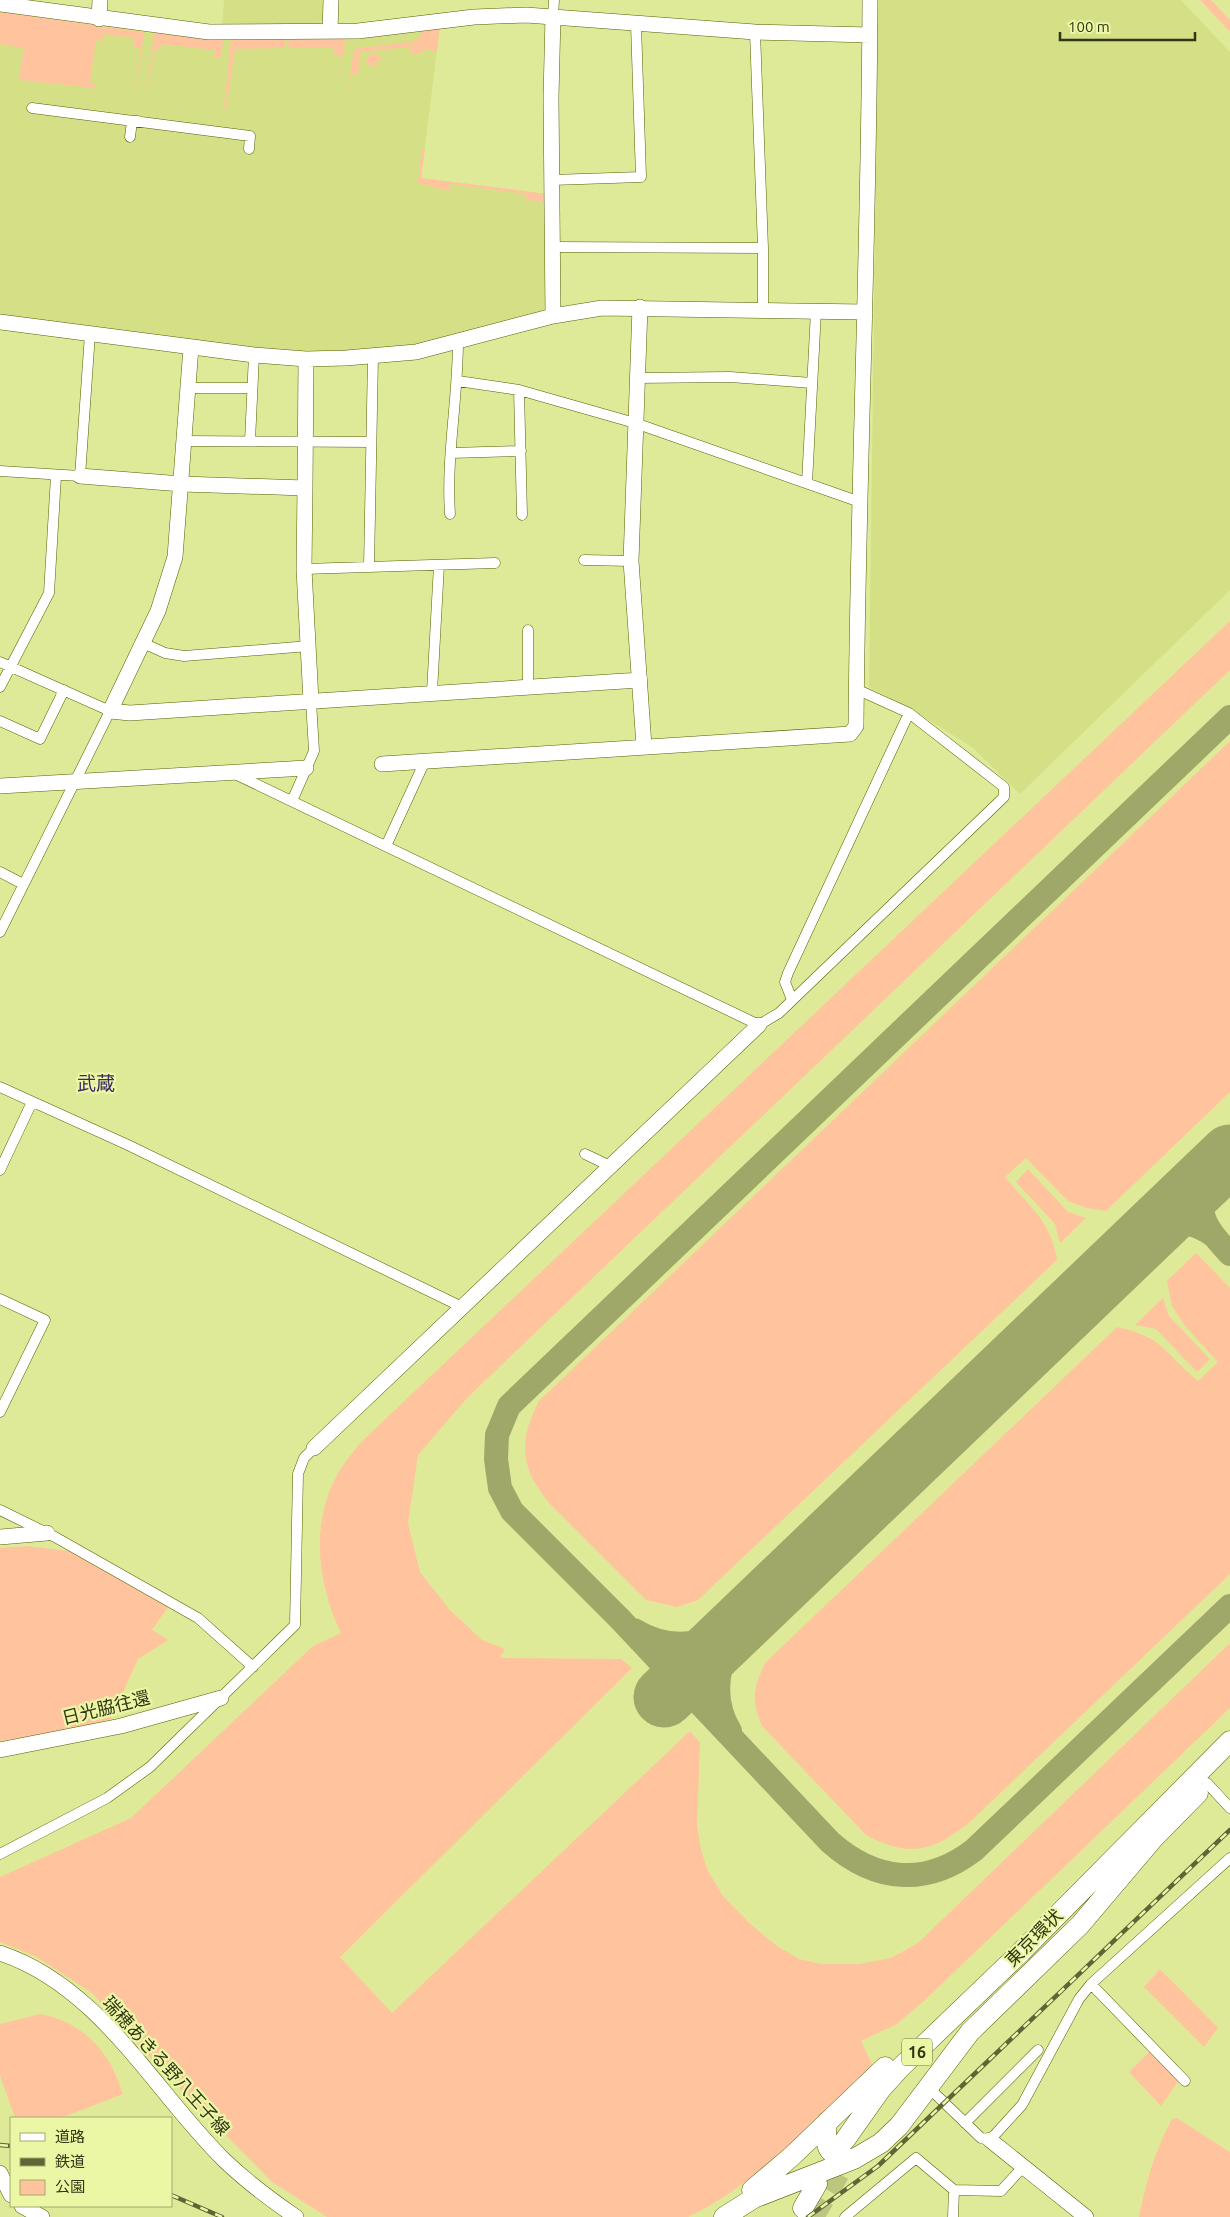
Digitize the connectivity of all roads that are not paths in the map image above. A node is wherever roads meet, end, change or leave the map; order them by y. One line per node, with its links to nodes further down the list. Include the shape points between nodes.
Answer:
1 (100, 0): 7 (street)
2 (331, 0): 9 (street)
3 (554, 0): 6 (street)
4 (870, 0): 11 (street)
5 (0, 4): 7 (street)
6 (554, 16): 8 (street); 9 (street, via 500,16 386,29); 20 (street)
7 (99, 19): 9 (street, via 209,32)
8 (636, 24): 10 (street); 20 (street, via 641,177)
9 (330, 31)
10 (755, 32): 11 (street); 22 (street)
11 (870, 35): 26 (street)
12 (32, 108): 13 (street)
13 (137, 120): 14 (street); 17 (street)
14 (156, 124): 15 (street); 16 (street)
15 (206, 129): 18 (street); 19 (street, via 250,136)
16 (155, 135)
17 (130, 137)
18 (208, 142)
19 (249, 149)
20 (552, 180): 21 (street)
21 (552, 247): 22 (street); 27 (street)
22 (763, 248): 24 (street)
23 (640, 307): 24 (street); 27 (street, via 602,308); 35 (street)
24 (763, 309): 25 (street)
25 (816, 311): 26 (street); 37 (street)
26 (865, 312): 54 (street)
27 (553, 316): 30 (street)
28 (0, 322): 29 (street)
29 (90, 334): 31 (street); 50 (street)
30 (458, 341): 33 (street, via 416,352); 36 (street)
31 (191, 347): 32 (street); 38 (street)
32 (254, 355): 34 (street); 39 (street)
33 (373, 356): 34 (street); 45 (street)
34 (306, 359): 42 (street)
35 (638, 378): 37 (street, via 730,377); 41 (street)
36 (458, 381): 40 (street); 47 (street)
37 (812, 383): 51 (street)
38 (188, 388): 39 (street); 43 (street)
39 (252, 388): 44 (street)
40 (519, 390): 41 (street); 46 (street)
41 (635, 423): 51 (street); 58 (street)
42 (306, 440): 44 (street); 45 (street); 53 (street)
43 (185, 441): 44 (street); 52 (street)
44 (250, 441)
45 (371, 442): 61 (street)
46 (521, 451): 47 (street); 56 (street)
47 (451, 453): 55 (street)
48 (0, 471): 49 (street)
49 (56, 476): 50 (street); 66 (street, via 49,593)
50 (80, 476): 52 (street)
51 (807, 483): 54 (street)
52 (182, 484): 53 (street); 64 (street, via 175,557 158,611)
53 (305, 488): 62 (street)
54 (860, 502): 70 (street)
55 (450, 514)
56 (522, 515)
57 (584, 560): 58 (street)
58 (631, 561): 67 (street)
59 (495, 563): 60 (street)
60 (439, 565): 61 (street); 72 (street)
61 (368, 567): 62 (street)
62 (304, 569): 65 (street)
63 (528, 630): 68 (street)
64 (143, 643): 65 (street, via 165,653 184,656); 74 (street)
65 (309, 646): 73 (street)
66 (5, 664): 69 (street); 71 (street)
67 (640, 680): 68 (street); 77 (street)
68 (528, 686): 72 (street)
69 (0, 687)
70 (856, 689): 75 (street); 77 (street, via 856,726 850,734)
71 (64, 690): 74 (street); 76 (street, via 40,740)
72 (432, 692): 73 (street)
73 (311, 701): 74 (street, via 130,713); 80 (street, via 314,751)
74 (110, 711): 82 (street)
75 (910, 713): 89 (street, via 788,973 785,982); 89 (street, via 1004,787 1004,797 832,963)
76 (0, 721)
77 (644, 746): 78 (street)
78 (425, 761): 79 (street); 85 (street)
79 (382, 764)
80 (306, 768): 81 (street); 84 (street)
81 (231, 772): 82 (street); 84 (street)
82 (76, 782): 83 (street); 87 (street)
83 (0, 786)
84 (292, 801): 85 (street)
85 (386, 846): 90 (street)
86 (0, 872): 87 (street)
87 (23, 884): 88 (street)
88 (0, 932)
89 (791, 997): 90 (street, via 770,1020)
90 (759, 1025): 94 (street)
91 (0, 1087): 92 (street)
92 (32, 1102): 95 (street); 97 (street, via 128,1145)
93 (585, 1154): 94 (street)
94 (610, 1166): 97 (street)
95 (0, 1170)
96 (0, 1299): 98 (street, via 45,1320)
97 (462, 1308): 99 (street)
98 (0, 1412)
99 (314, 1448): 103 (street, via 304,1458 298,1474 295,1625)
100 (0, 1510): 101 (street)
101 (47, 1533): 102 (street); 103 (street, via 198,1618)
102 (0, 1537)
103 (254, 1667): 104 (street)
104 (221, 1698): 106 (street, 日光脇往還, via 122,1726); 111 (street, via 150,1767 107,1798)
105 (1230, 1742): 113 (highway, 東京環状 / 16)
106 (0, 1750)
107 (1230, 1760): 108 (highway, 東京環状 / 16)
108 (1207, 1783): 109 (street); 110 (highway, 東京環状 / 16)
109 (1230, 1808)
110 (1152, 1840): 118 (highway, via 1080,1925 970,2032); 122 (highway, 東京環状 / 16, via 901,2085)
111 (0, 1854)
112 (1230, 1858): 115 (street)
113 (1066, 1904): 119 (highway, via 1011,1947); 122 (highway, 東京環状 / 16, via 881,2088)
114 (0, 1952): 131 (street, 瑞穂あきる野八王子線, via 36,1968 76,1996 116,2036 224,2159)
115 (1090, 1984): 117 (street); 121 (street, via 1022,2106)
116 (1038, 2050): 120 (street)
117 (1186, 2081)
118 (928, 2088): 120 (street); 122 (highway, via 899,2126 881,2143)
119 (827, 2122): 122 (highway, via 825,2137 830,2152 840,2158); 132 (highway, via 766,2180)
120 (965, 2123): 121 (street, via 981,2138)
121 (990, 2140): 123 (street)
122 (851, 2148): 133 (highway)
123 (1023, 2167): 126 (street, via 1001,2191); 136 (street)
124 (0, 2173): 127 (street)
125 (817, 2184): 129 (highway)
126 (954, 2190): 134 (street, via 916,2158); 135 (street)
127 (10, 2193)
128 (24, 2207): 130 (street)
129 (803, 2208)
130 (42, 2217)
131 (296, 2217)
132 (713, 2217)
133 (724, 2217)
134 (845, 2217)
135 (953, 2217)
136 (1086, 2217)

